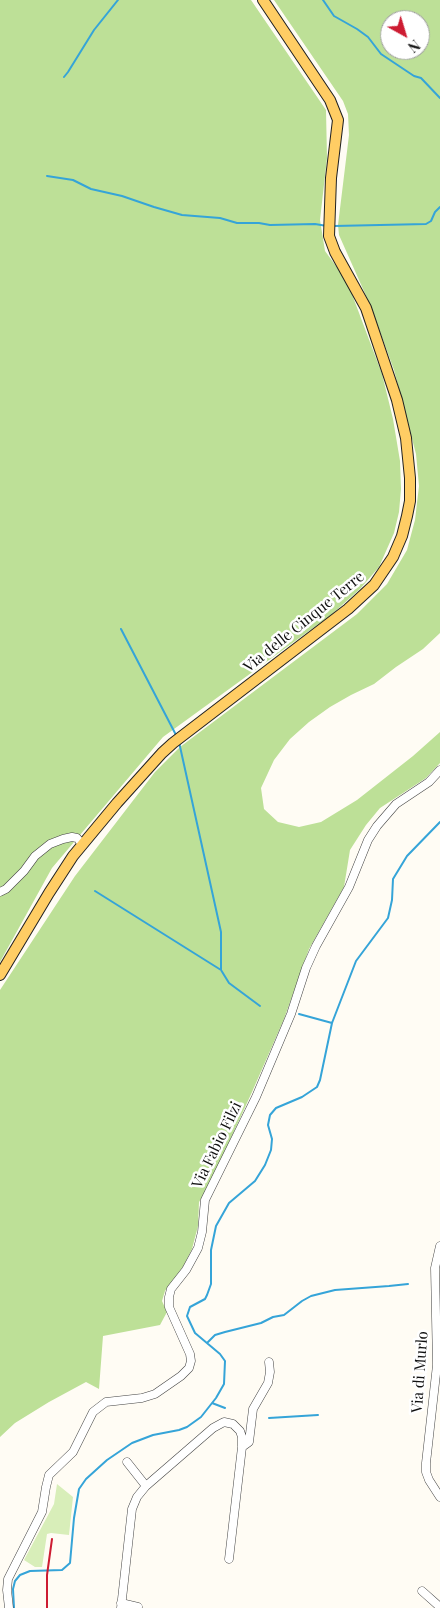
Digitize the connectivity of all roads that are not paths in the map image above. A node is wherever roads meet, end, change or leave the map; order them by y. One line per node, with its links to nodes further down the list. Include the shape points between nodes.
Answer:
1 (263, 0): 3 (main road, Via delle Cinque Terre, via 330,100 338,120 329,236 366,308 397,400 406,438 410,478 407,516 393,557 374,585 348,609 173,743)
2 (440, 770): 14 (street, Via Fabio Filzi, via 429,782 396,804 368,840 349,887 316,946 256,1096 205,1200 198,1248 169,1297 169,1306 190,1354 189,1368 155,1394 106,1402 93,1412 73,1452 49,1475 42,1512)
3 (82, 844): 4 (street, via 72,837 50,844); 5 (main road, Via delle Cinque Terre, via 48,893)
4 (0, 892)
5 (0, 975)
6 (440, 1246): 11 (street, Via di Murlo, via 435,1268 437,1365 426,1463 429,1480)
7 (269, 1362): 8 (street, via 268,1383 253,1409 249,1442)
8 (242, 1448): 10 (street, via 238,1428 229,1422 219,1424); 12 (street)
9 (127, 1462): 10 (street)
10 (146, 1486): 16 (street, via 134,1502)
11 (440, 1497)
12 (229, 1559)
13 (422, 1591): 18 (street)
14 (3, 1593): 15 (street, Via Fabio Filzi)
15 (8, 1606)
16 (121, 1606): 17 (street)
17 (138, 1607)
18 (440, 1607)

